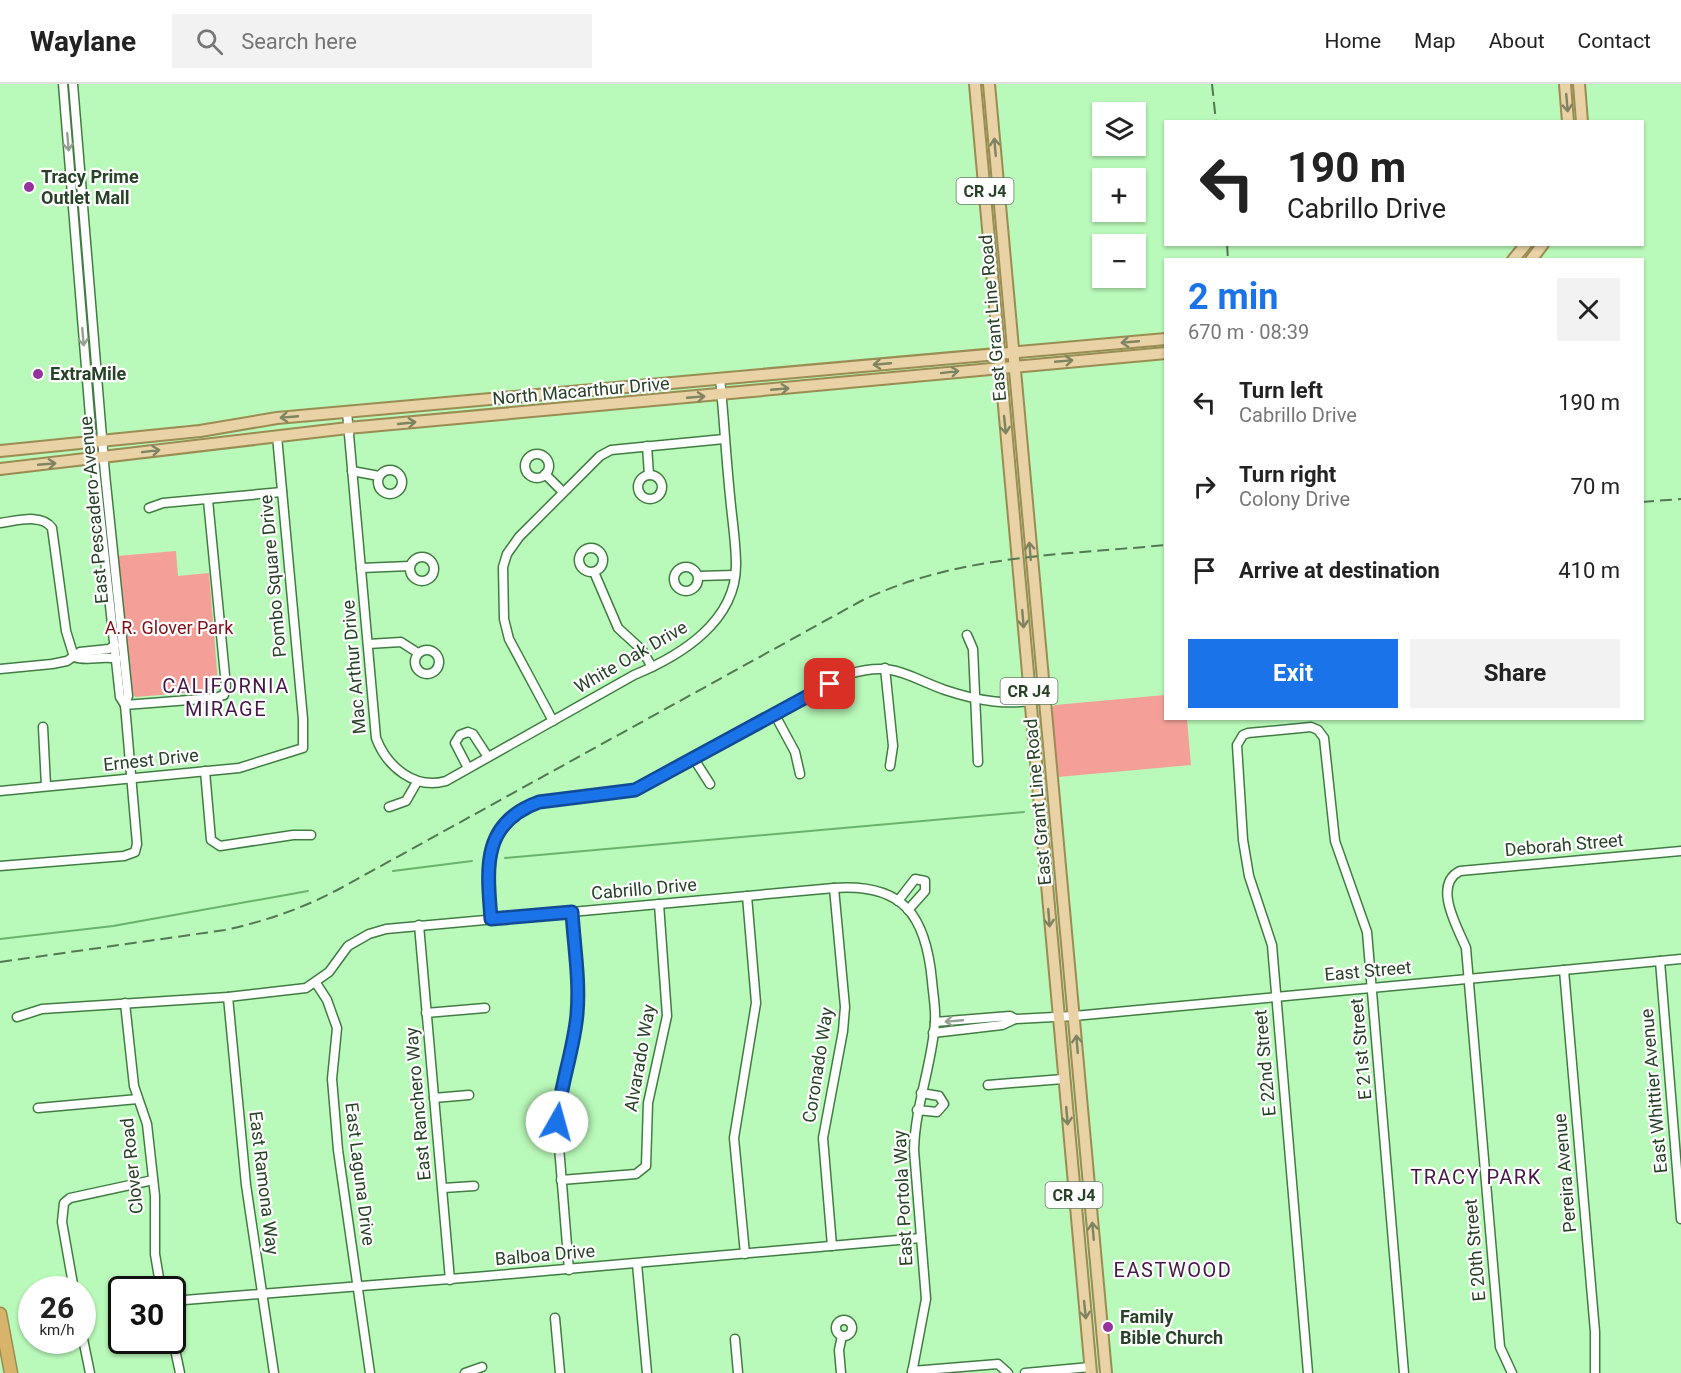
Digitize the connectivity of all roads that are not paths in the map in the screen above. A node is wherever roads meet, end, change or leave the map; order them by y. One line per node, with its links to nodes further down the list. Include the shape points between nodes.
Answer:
1 (63, 84): 24 (street, East Pescadero Avenue, one-way to 24)
2 (73, 84): 23 (street, East Pescadero Avenue)
3 (975, 84): 13 (main road, East Grant Line Road / CR J4)
4 (989, 84): 12 (main road, East Grant Line Road / CR J4, one-way to 4)
5 (1565, 84): 7 (main road, one-way to 7)
6 (1579, 84): 8 (main road)
7 (1568, 120)
8 (1582, 120)
9 (1524, 246): 10 (main road)
10 (1515, 258)
11 (1164, 339): 12 (main road, North Macarthur Drive, one-way to 12)
12 (1013, 352): 13 (main road, North Macarthur Drive); 15 (main road, East Grant Line Road / CR J4)
13 (999, 353): 16 (main road, East Grant Line Road / CR J4); 17 (main road, North Macarthur Drive, one-way to 17)
14 (1164, 353): 15 (main road, North Macarthur Drive, one-way to 14)
15 (1014, 366): 16 (main road, North Macarthur Drive); 53 (main road, East Grant Line Road / CR J4, one-way to 15)
16 (1000, 367): 18 (main road, North Macarthur Drive, one-way to 16); 54 (main road, East Grant Line Road / CR J4, one-way to 54)
17 (720, 378): 18 (street, White Oak Drive); 19 (main road, North Macarthur Drive)
18 (721, 395): 20 (main road, North Macarthur Drive, one-way to 18); 22 (street, White Oak Drive)
19 (347, 412): 20 (street, Mac Arthur Drive); 23 (main road, North Macarthur Drive, one-way to 23)
20 (348, 428): 21 (main road, North Macarthur Drive); 29 (street, Mac Arthur Drive)
21 (277, 436): 27 (main road, North Macarthur Drive, one-way to 21); 33 (street, Pombo Square Drive)
22 (724, 439): 25 (street); 41 (street, White Oak Drive)
23 (103, 440): 24 (main road, North Macarthur Drive); 27 (street, East Pescadero Avenue)
24 (92, 441): 26 (main road, North Macarthur Drive); 27 (street, East Pescadero Avenue)
25 (647, 446): 31 (street); 34 (street, via 611,450 600,456)
26 (0, 450)
27 (99, 458): 28 (main road, North Macarthur Drive, one-way to 27); 45 (street, East Pescadero Avenue); 55 (street, East Pescadero Avenue, via 128,696)
28 (0, 469)
29 (352, 471): 32 (street); 39 (street, Mac Arthur Drive)
30 (545, 474): 34 (street)
31 (649, 475)
32 (379, 476)
33 (282, 492): 35 (street); 59 (street, Pombo Square Drive)
34 (563, 492): 57 (street, via 513,543 502,581 509,639)
35 (208, 500): 36 (street, via 163,503); 55 (street, via 224,695)
36 (149, 508)
37 (0, 522): 47 (street, via 48,521 55,538 66,631)
38 (410, 566): 39 (street)
39 (361, 568): 44 (street, Mac Arthur Drive)
40 (594, 572): 49 (street, via 618,628 642,650)
41 (735, 575): 42 (street); 49 (street, White Oak Drive, via 729,598 705,632)
42 (698, 576)
43 (967, 635): 52 (street, via 973,649)
44 (368, 644): 46 (street, via 401,642); 69 (street, Mac Arthur Drive, via 376,738 391,763)
45 (115, 645): 47 (street, via 80,652); 48 (street, East Pescadero Avenue)
46 (418, 653)
47 (74, 657): 48 (street); 51 (street, via 52,664)
48 (117, 659): 55 (street, East Pescadero Avenue, via 120,697)
49 (652, 667): 57 (street, White Oak Drive)
50 (885, 668): 52 (street); 56 (street, via 849,674); 64 (street, via 893,746)
51 (0, 669)
52 (977, 698): 54 (street, via 997,703); 63 (street)
53 (1044, 698): 54 (street); 98 (main road, East Grant Line Road / CR J4)
54 (1030, 702): 97 (main road, East Grant Line Road / CR J4, one-way to 97)
55 (125, 705): 68 (street)
56 (775, 715): 62 (street); 67 (street, via 795,752)
57 (553, 721): 61 (street, White Oak Drive)
58 (44, 727): 71 (street)
59 (303, 748): 66 (street, Ernest Drive, via 239,768)
60 (1237, 753): 91 (street, E 21st Street, via 1239,739 1248,733 1311,727 1324,738 1335,841 1364,916); 92 (street, E 22nd Street, via 1248,867 1272,945)
61 (488, 757): 65 (street, White Oak Drive); 65 (street, via 473,734 460,735 455,743)
62 (694, 759): 70 (street); 84 (street, via 635,790 539,802 513,815 495,838 489,854)
63 (978, 762)
64 (890, 766)
65 (468, 768): 69 (street, White Oak Drive, via 434,785)
66 (205, 771): 68 (street, Ernest Drive); 74 (street, via 211,840 220,846)
67 (800, 774)
68 (130, 779): 71 (street, Ernest Drive); 76 (street, via 135,852)
69 (417, 782): 73 (street, via 406,801)
70 (710, 784)
71 (46, 786): 72 (street, Ernest Drive)
72 (0, 791)
73 (388, 807)
74 (311, 835)
75 (1681, 851): 77 (street, Deborah Street, via 1460,870)
76 (0, 866)
77 (1452, 876): 89 (street, E 20th Street, via 1448,885 1449,907 1466,948)
78 (834, 888): 79 (street, Cabrillo Drive); 80 (street, Cabrillo Drive, via 871,888); 118 (street, Coronado Way, via 845,1007 823,1138)
79 (747, 896): 81 (street, Cabrillo Drive); 119 (street, via 756,1003 734,1138)
80 (898, 901): 82 (street, Cabrillo Drive); 82 (street, via 915,879 925,881 925,891)
81 (659, 904): 83 (street, Cabrillo Drive); 113 (street, Alvarado Way, via 667,1016 648,1103 646,1166 636,1174)
82 (908, 910): 101 (street, East Portola Way, via 926,936)
83 (572, 912): 84 (street, Cabrillo Drive); 113 (street, via 578,994 577,1016 558,1102)
84 (491, 919): 85 (street, Cabrillo Drive)
85 (419, 925): 90 (street, Cabrillo Drive, via 386,929 356,941); 96 (street, East Ranchero Way)
86 (1681, 959): 87 (street, East Street)
87 (1660, 961): 88 (street, East Street); 111 (street, East Whittier Avenue)
88 (1564, 970): 89 (street, East Street); 153 (street, Pereira Avenue, via 1595,1332)
89 (1468, 979): 91 (street, East Street); 152 (street, E 20th Street, via 1498,1330 1500,1347)
90 (316, 983): 93 (street, via 288,991); 125 (street, East Laguna Drive, via 337,1028 332,1079 344,1200)
91 (1372, 987): 92 (street, East Street); 151 (street, E 21st Street)
92 (1276, 996): 98 (street, East Street); 150 (street, E 22nd Street)
93 (228, 997): 94 (street); 126 (street, East Ramona Way, via 246,1185)
94 (125, 1003): 99 (street, via 42,1010); 108 (street, Clover Road)
95 (485, 1008): 96 (street)
96 (426, 1013): 107 (street, East Ranchero Way)
97 (1058, 1016): 98 (street, East Street); 100 (street, East Street); 103 (main road, East Grant Line Road / CR J4)
98 (1074, 1016): 149 (main road, East Grant Line Road / CR J4, one-way to 98)
99 (16, 1017)
100 (1015, 1019): 101 (street, one-way to 101, via 1010,1016); 102 (street, via 1002,1025)
101 (935, 1022): 102 (street, East Portola Way)
102 (933, 1033): 105 (street, East Portola Way)
103 (1063, 1079): 104 (street); 135 (main road, East Grant Line Road / CR J4, one-way to 135)
104 (988, 1085)
105 (921, 1093): 110 (street, East Portola Way); 110 (street, via 939,1096 944,1104 937,1112)
106 (469, 1095): 107 (street)
107 (434, 1098): 115 (street, East Ranchero Way)
108 (138, 1099): 109 (street); 112 (street, Clover Road, via 147,1124)
109 (38, 1108)
110 (917, 1110): 117 (street, East Portola Way, via 914,1150)
111 (1678, 1148): 116 (street, East Whittier Avenue)
112 (153, 1180): 122 (street, via 70,1198 64,1203 61,1211); 123 (street, Clover Road)
113 (561, 1180): 121 (street)
114 (474, 1186): 115 (street)
115 (443, 1188): 124 (street, East Ranchero Way)
116 (1681, 1219)
117 (921, 1238): 118 (street, Balboa Drive); 136 (street, East Portola Way, via 925,1312)
118 (832, 1246): 119 (street, Balboa Drive)
119 (745, 1254): 120 (street, Balboa Drive)
120 (637, 1264): 121 (street, Balboa Drive); 144 (street)
121 (568, 1270): 124 (street, Balboa Drive)
122 (72, 1276)
123 (159, 1276)
124 (450, 1280): 125 (street, Balboa Drive)
125 (358, 1285): 126 (street, Balboa Drive); 141 (street, East Laguna Drive)
126 (263, 1293): 127 (street, Balboa Drive); 140 (street, East Ramona Way)
127 (186, 1300)
128 (0, 1314): 137 (highway)
129 (555, 1318): 143 (street)
130 (842, 1336): 146 (street)
131 (735, 1339): 145 (street)
132 (86, 1354): 138 (street)
133 (176, 1354): 139 (street)
134 (482, 1367): 142 (street)
135 (1091, 1370): 148 (street)
136 (912, 1372): 147 (street, via 998,1364)
137 (11, 1373)
138 (90, 1373)
139 (180, 1373)
140 (274, 1373)
141 (370, 1373)
142 (465, 1373)
143 (560, 1373)
144 (647, 1373)
145 (738, 1373)
146 (841, 1373)
147 (1008, 1373)
148 (1025, 1373)
149 (1106, 1373)
150 (1308, 1373)
151 (1404, 1373)
152 (1512, 1373)
153 (1595, 1373)

